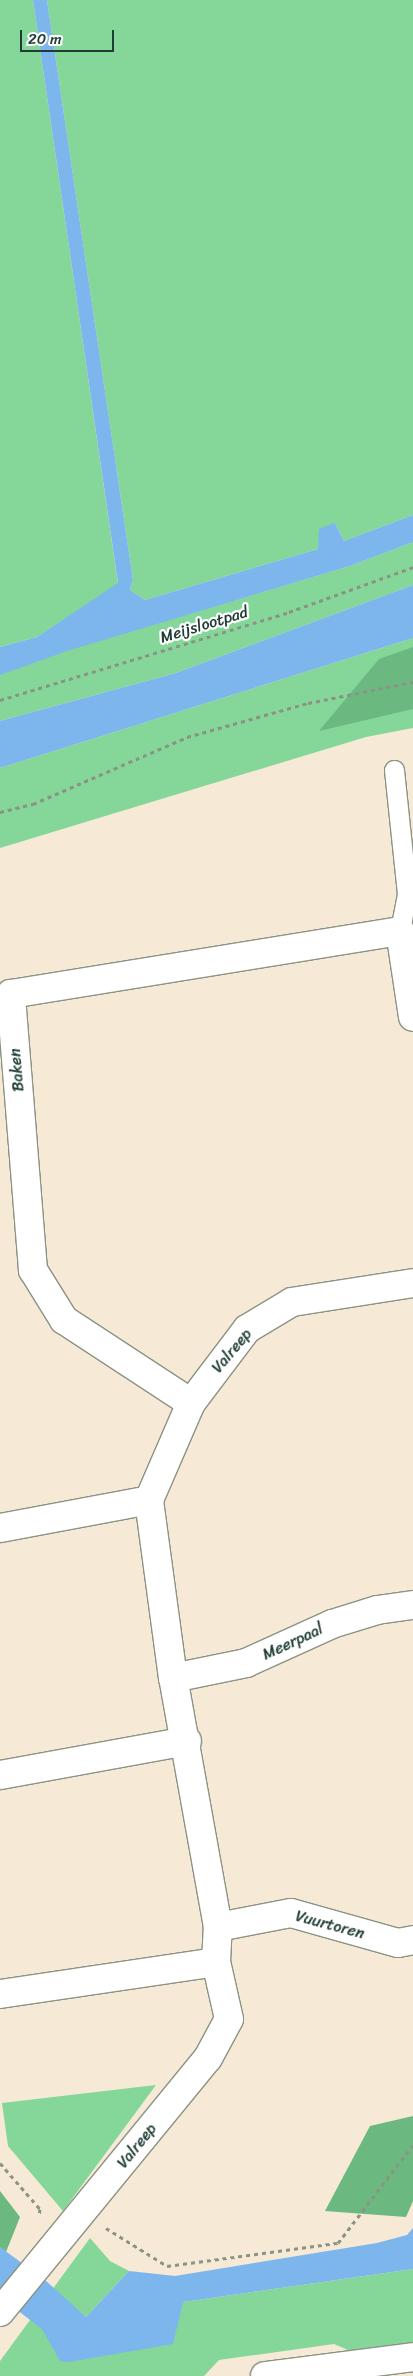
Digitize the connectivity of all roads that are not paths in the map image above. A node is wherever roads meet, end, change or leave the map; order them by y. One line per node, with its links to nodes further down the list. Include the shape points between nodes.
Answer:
1 (394, 770): 2 (lane, via 407,894)
2 (400, 931): 3 (street); 5 (street, Baken, via 11,994 33,1270 64,1320)
3 (413, 1017)
4 (413, 1283): 5 (street, Valreep, via 292,1302 247,1329)
5 (191, 1402): 6 (street, Valreep)
6 (149, 1500): 7 (street); 9 (street, Valreep)
7 (0, 1528)
8 (413, 1605): 9 (street, Meerpaal, via 377,1610 332,1624 246,1663)
9 (173, 1678): 10 (street, Valreep)
10 (187, 1741): 11 (street); 12 (street, Valreep)
11 (0, 1775)
12 (218, 1927): 13 (street, Vuurtoren, via 291,1913 398,1943); 14 (street, Valreep)
13 (413, 1940)
14 (216, 1962): 15 (street); 16 (street, Valreep, via 229,2019 208,2058)
15 (0, 1994)
16 (0, 2312)
17 (413, 2357): 18 (street)
18 (264, 2376)

